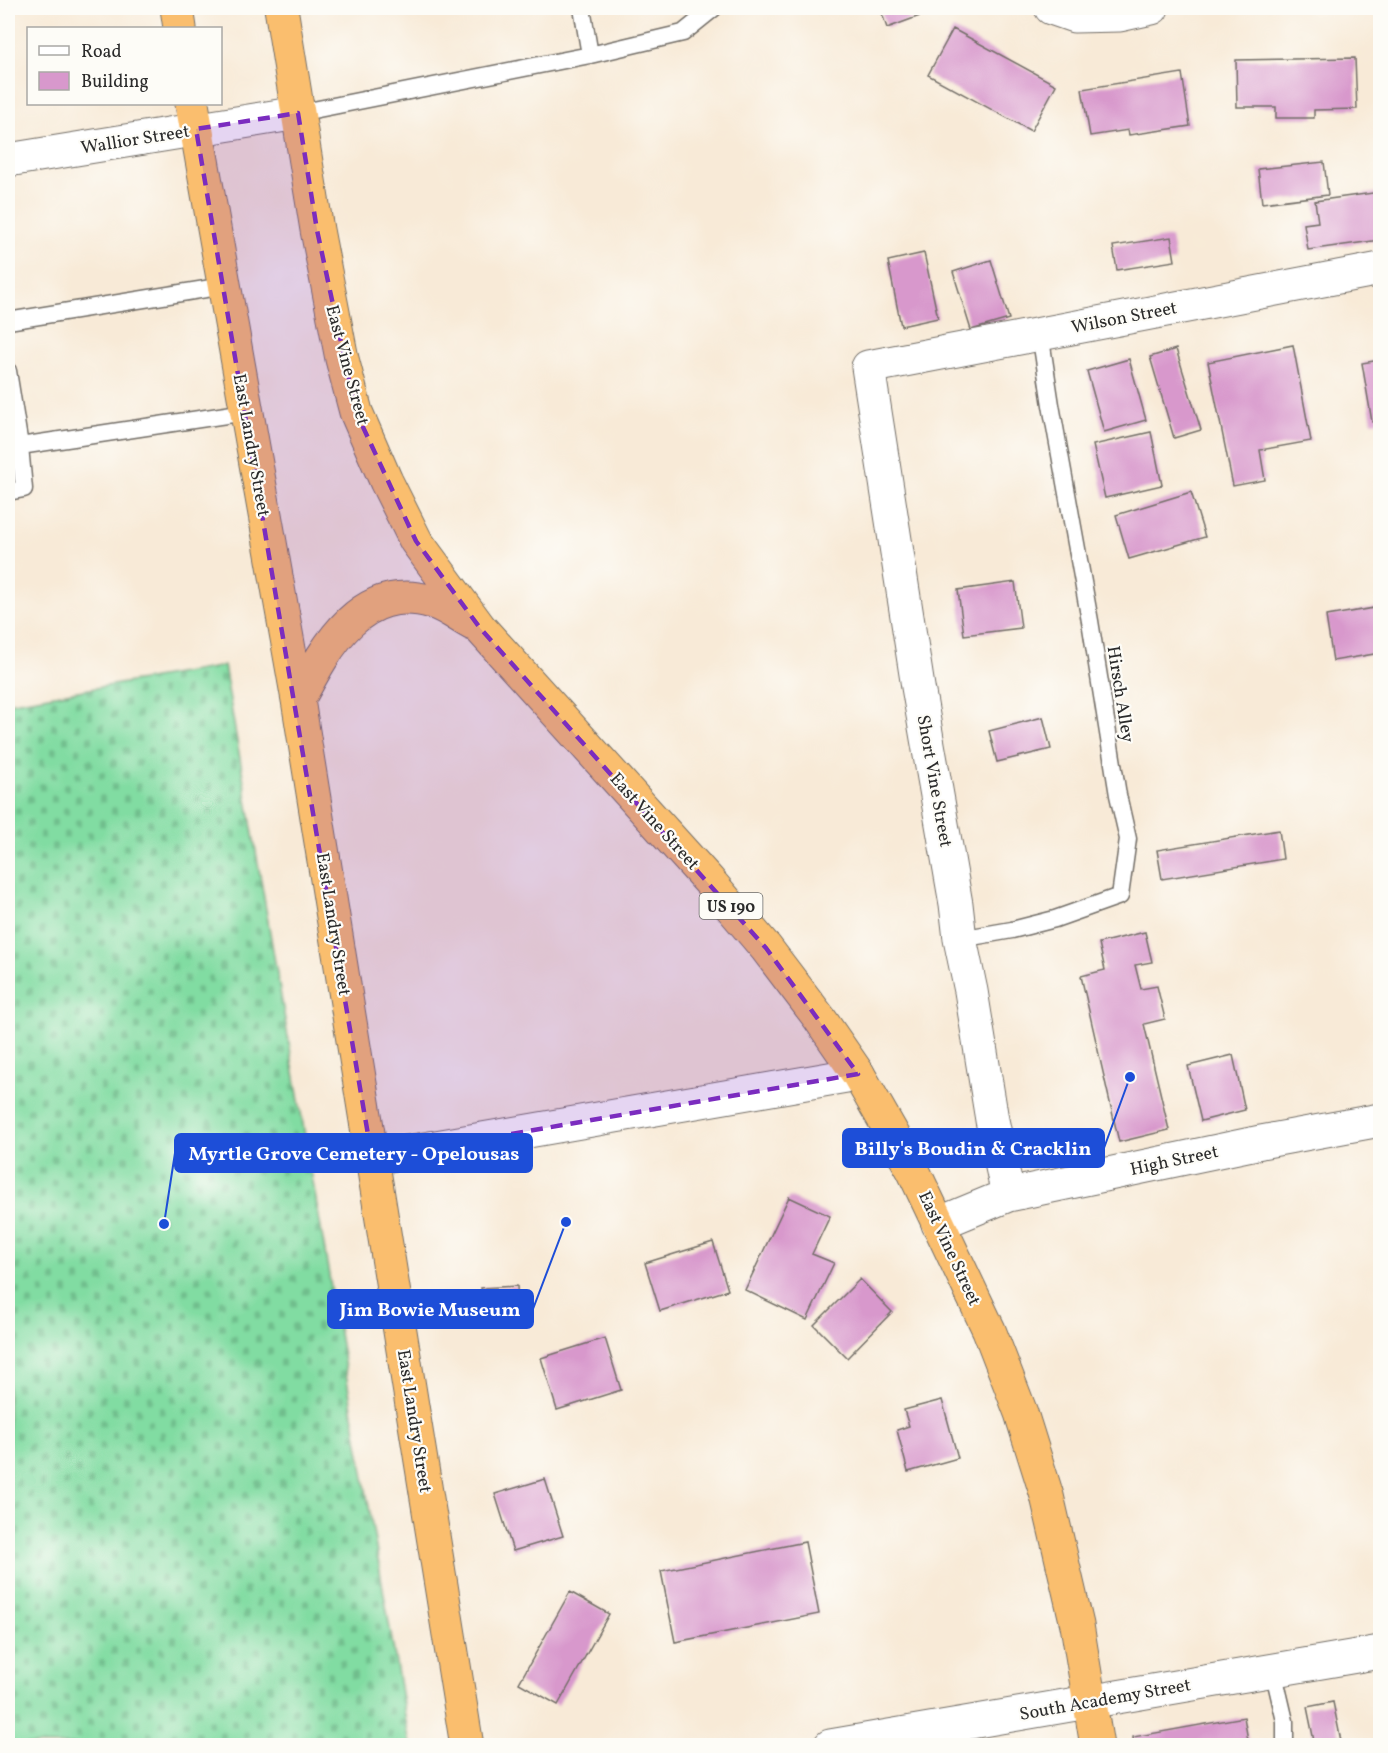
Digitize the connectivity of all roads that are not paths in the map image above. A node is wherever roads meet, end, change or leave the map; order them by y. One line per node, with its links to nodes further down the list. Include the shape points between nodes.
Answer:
1 (177, 8): 7 (highway)
2 (582, 8): 8 (lane)
3 (714, 8): 8 (lane, via 683,33)
4 (1051, 8): 5 (street, via 1074,16 1120,15)
5 (1152, 8)
6 (283, 19): 9 (highway, East Vine Street / US 190)
7 (180, 27)
8 (590, 55): 9 (lane)
9 (298, 113): 10 (street, Wallior Street); 22 (highway, East Vine Street / US 190, via 319,241 356,412 416,541)
10 (194, 116): 11 (street, Wallior Street); 13 (highway, East Landry Street)
11 (8, 160)
12 (1380, 269): 15 (street, Wilson Street)
13 (224, 286): 14 (lane); 19 (highway, East Landry Street)
14 (8, 321)
15 (1040, 333): 16 (street, Wilson Street); 24 (lane, Hirsch Alley, via 1128,839 1120,896 1054,919)
16 (868, 367): 24 (street, Short Vine Street)
17 (8, 371): 18 (lane)
18 (10, 405): 20 (lane)
19 (246, 412): 20 (lane); 23 (highway, East Landry Street)
20 (20, 446): 21 (lane, via 24,489)
21 (8, 492)
22 (480, 628): 23 (highway, via 433,602 405,598 381,603 355,616 336,637); 25 (highway, East Vine Street / US 190, via 766,948)
23 (298, 700): 27 (highway, East Landry Street)
24 (960, 939): 28 (street, Short Vine Street)
25 (858, 1074): 27 (street); 29 (highway, East Vine Street / US 190, via 913,1170)
26 (1380, 1120): 28 (street, High Street)
27 (372, 1158): 33 (highway, East Landry Street)
28 (1008, 1195): 29 (street, High Street)
29 (938, 1224): 32 (highway, East Vine Street / US 190, via 990,1330 1047,1496)
30 (1380, 1652): 31 (street, South Academy Street)
31 (1273, 1670): 32 (street, South Academy Street); 36 (lane, via 1285,1721)
32 (1089, 1702): 34 (street, South Academy Street); 35 (highway, East Vine Street / US 190)
33 (467, 1746)
34 (830, 1746)
35 (1097, 1746)
36 (1285, 1746)

